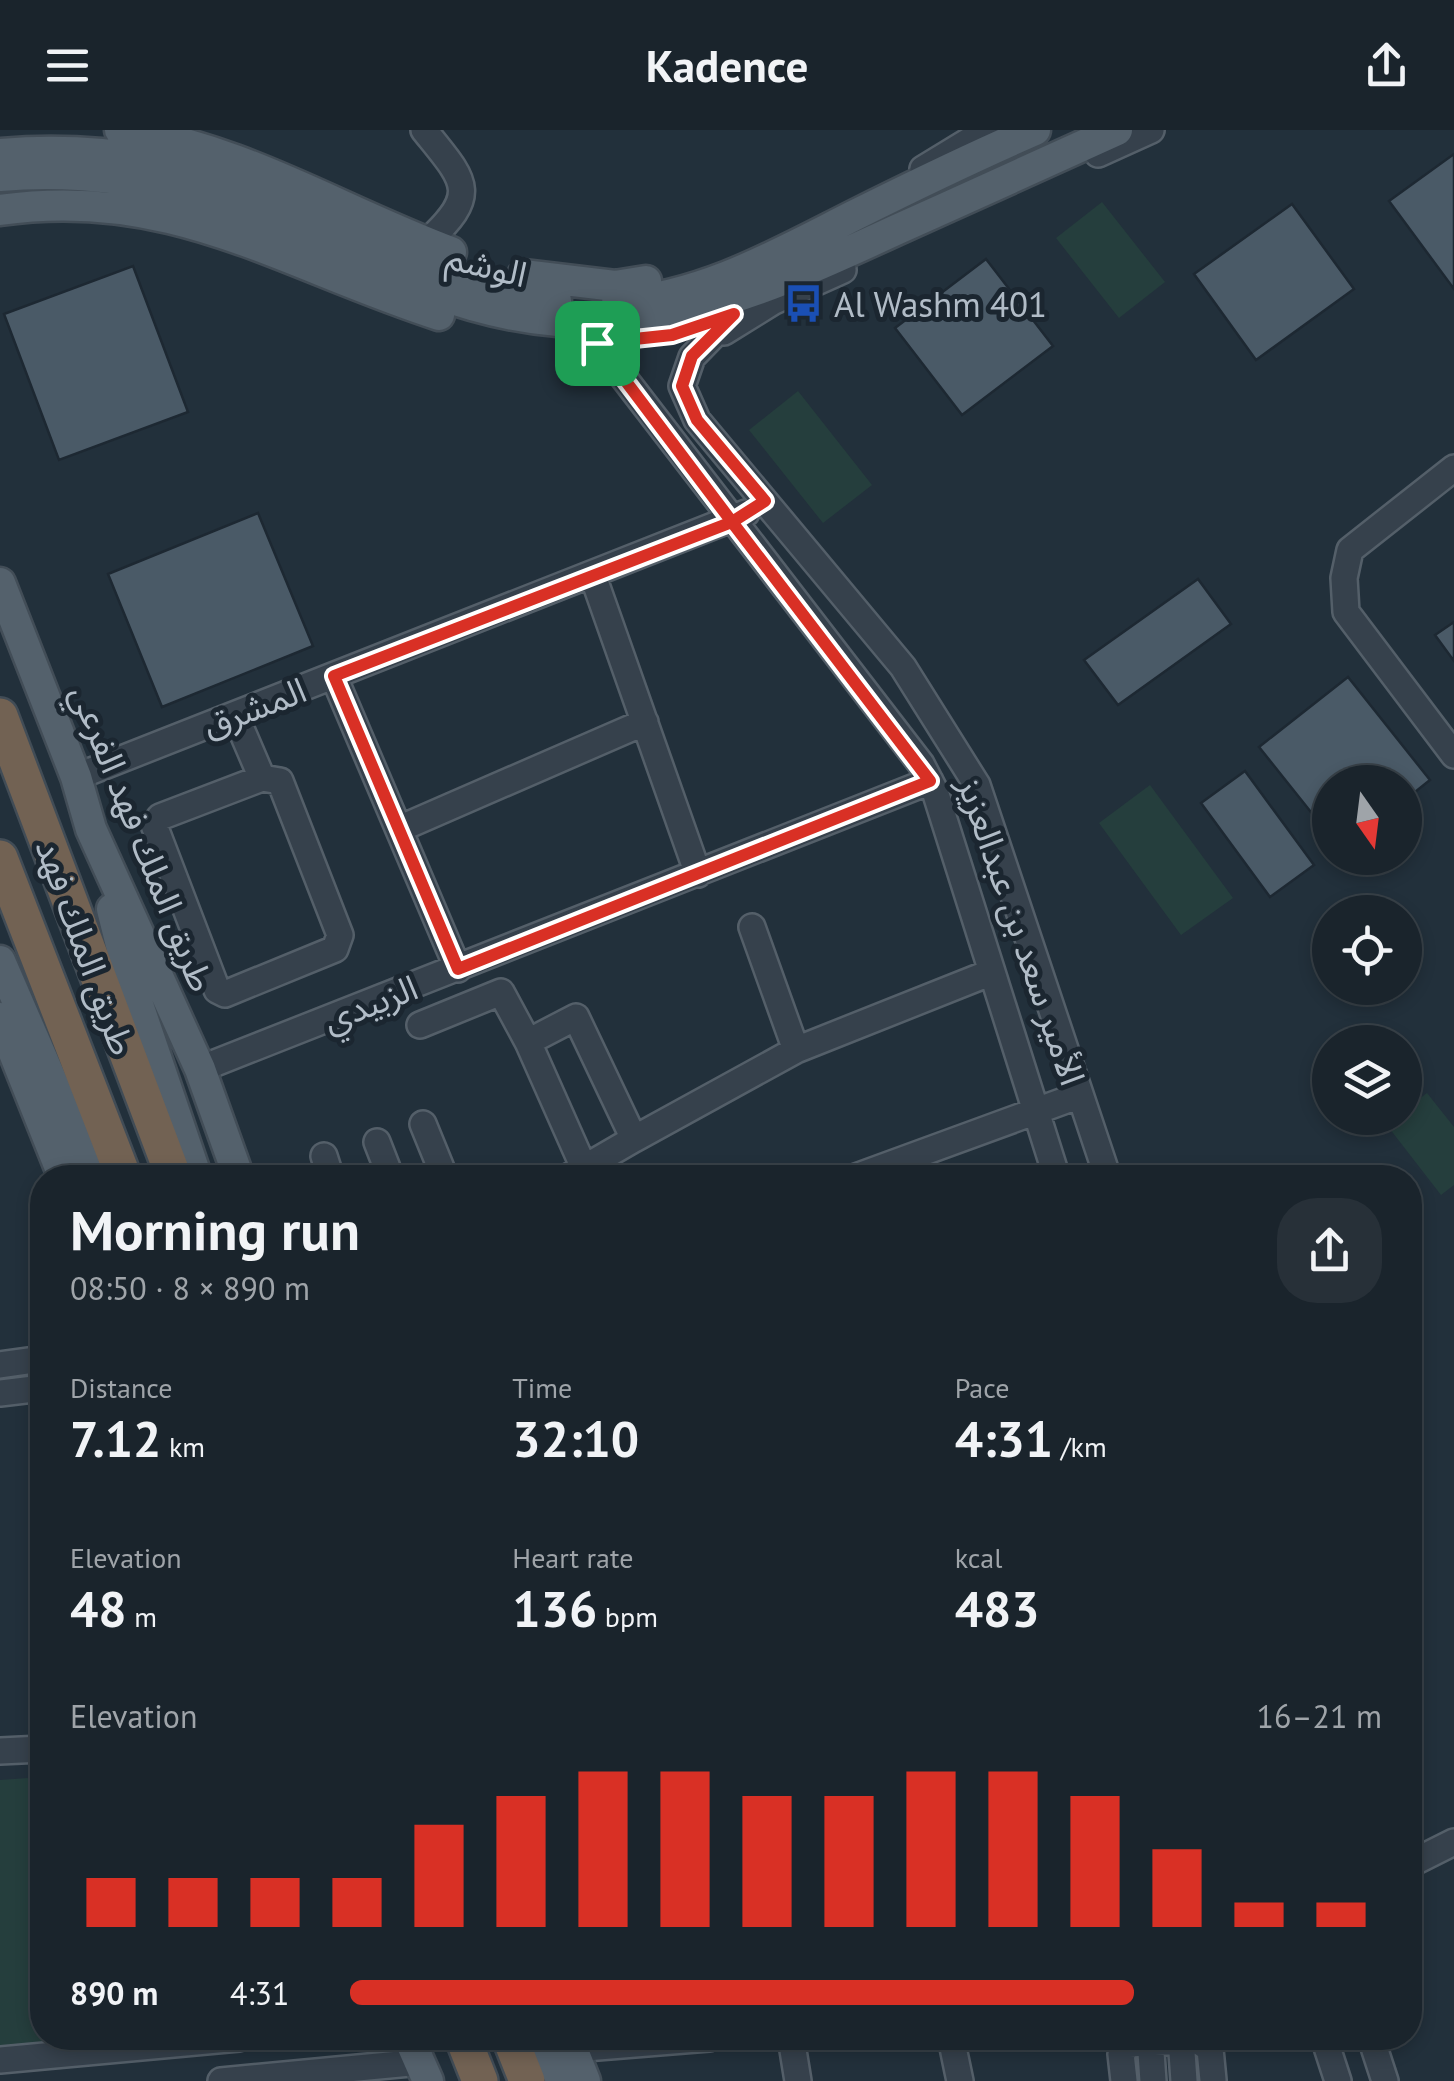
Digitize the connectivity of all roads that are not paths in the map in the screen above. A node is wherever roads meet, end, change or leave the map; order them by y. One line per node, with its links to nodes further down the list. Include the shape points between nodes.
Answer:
1 (120, 130): 14 (main road, via 206,147 263,167)
2 (424, 130): 14 (street, via 459,173 462,191 456,216)
3 (987, 130): 13 (street)
4 (1035, 130): 13 (main road, الوشم)
5 (1117, 130): 12 (main road, الوشم)
6 (1151, 130): 10 (street)
7 (0, 154): 9 (main road, الوشم, via 103,152)
8 (0, 176): 9 (main road, الوشم, via 96,174)
9 (206, 185): 13 (main road, الوشم, via 264,193 395,253 546,300 612,303 676,294 755,266); 15 (main road, الوشم, via 436,294 575,322 659,320)
10 (977, 209): 12 (main road); 17 (street, via 774,301)
11 (0, 210): 18 (main road, via 103,206 182,218 472,325)
12 (928, 216): 15 (main road, الوشم)
13 (812, 236): 14 (main road, via 680,276 615,286 530,278)
14 (426, 242)
15 (776, 286): 16 (main road)
16 (734, 314): 17 (street, الأمير سعد بن عبدالعزيز); 18 (main road, via 672,335)
17 (706, 342): 20 (street, الأمير سعد بن عبدالعزيز, via 692,356 682,386 697,420)
18 (597, 343): 21 (street, الأمير سعد بن عبدالعزيز)
19 (1454, 468): 28 (street, via 1350,550 1344,578 1346,612)
20 (765, 501): 21 (street, المشرق); 45 (street, الأمير سعد بن عبدالعزيز, via 903,667 978,785)
21 (732, 522): 22 (street, المشرق); 31 (street, الأمير سعد بن عبدالعزيز)
22 (594, 576): 24 (street, المشرق); 27 (street)
23 (0, 583): 29 (main road, طريق الملك فهد الفرعي)
24 (334, 676): 25 (street, المشرق); 33 (street)
25 (234, 715): 29 (street, المشرق); 30 (street)
26 (0, 716): 53 (highway, طريق الملك فهد)
27 (645, 722): 33 (street); 35 (street)
28 (1454, 756)
29 (76, 776): 32 (main road, طريق الملك فهد الفرعي)
30 (262, 778): 30 (street, via 160,817 154,826 216,990 225,994 340,943 280,780)
31 (930, 781): 35 (street, الزبيدي); 39 (street, الأمير سعد بن عبدالعزيز)
32 (91, 829): 44 (main road, طريق الملك فهد الفرعي); 54 (main road, via 130,981)
33 (398, 829): 38 (street)
34 (0, 858): 52 (highway, طريق الملك فهد)
35 (698, 874): 38 (street, الزبيدي)
36 (752, 926): 43 (street)
37 (0, 961): 51 (main road)
38 (458, 969): 44 (street, الزبيدي)
39 (992, 972): 43 (street); 46 (street, الأمير سعد بن عبدالعزيز)
40 (0, 1018): 50 (main road)
41 (420, 1025): 42 (street, via 501,992)
42 (528, 1042): 48 (street, via 579,1017); 58 (street)
43 (796, 1050): 48 (street)
44 (200, 1069): 55 (main road, طريق الملك فهد الفرعي)
45 (1080, 1095): 46 (street); 62 (street, الأمير سعد بن عبدالعزيز)
46 (1036, 1110): 60 (street); 61 (street, الأمير سعد بن عبدالعزيز)
47 (424, 1124): 57 (street)
48 (634, 1139): 59 (street)
49 (377, 1142): 56 (street)
50 (59, 1165)
51 (88, 1165)
52 (119, 1165)
53 (169, 1165)
54 (193, 1165)
55 (234, 1165)
56 (386, 1165)
57 (439, 1165)
58 (576, 1165)
59 (594, 1165)
60 (889, 1165)
61 (1053, 1165)
62 (1104, 1165)
63 (30, 1361): 64 (street)
64 (0, 1365)
65 (30, 1389): 66 (street)
66 (0, 1393)
67 (30, 1750): 68 (street)
68 (0, 1751)
69 (1454, 1842): 70 (street)
70 (1422, 1858)
71 (109, 2050): 85 (street)
72 (454, 2050): 90 (main road)
73 (468, 2050): 91 (highway)
74 (515, 2050): 92 (highway)
75 (547, 2050): 93 (main road)
76 (573, 2050): 94 (main road)
77 (793, 2050): 95 (street)
78 (954, 2050): 96 (street)
79 (1123, 2050): 97 (street)
80 (1151, 2050): 98 (street)
81 (1182, 2050): 99 (street)
82 (1207, 2050): 88 (street)
83 (1328, 2050): 100 (street)
84 (1375, 2050): 101 (street)
85 (0, 2060)
86 (419, 2060): 87 (street)
87 (251, 2080): 89 (street)
88 (1212, 2080)
89 (221, 2081)
90 (463, 2081)
91 (480, 2081)
92 (527, 2081)
93 (562, 2081)
94 (584, 2081)
95 (798, 2081)
96 (960, 2081)
97 (1124, 2081)
98 (1153, 2081)
99 (1184, 2081)
100 (1338, 2081)
101 (1384, 2081)

